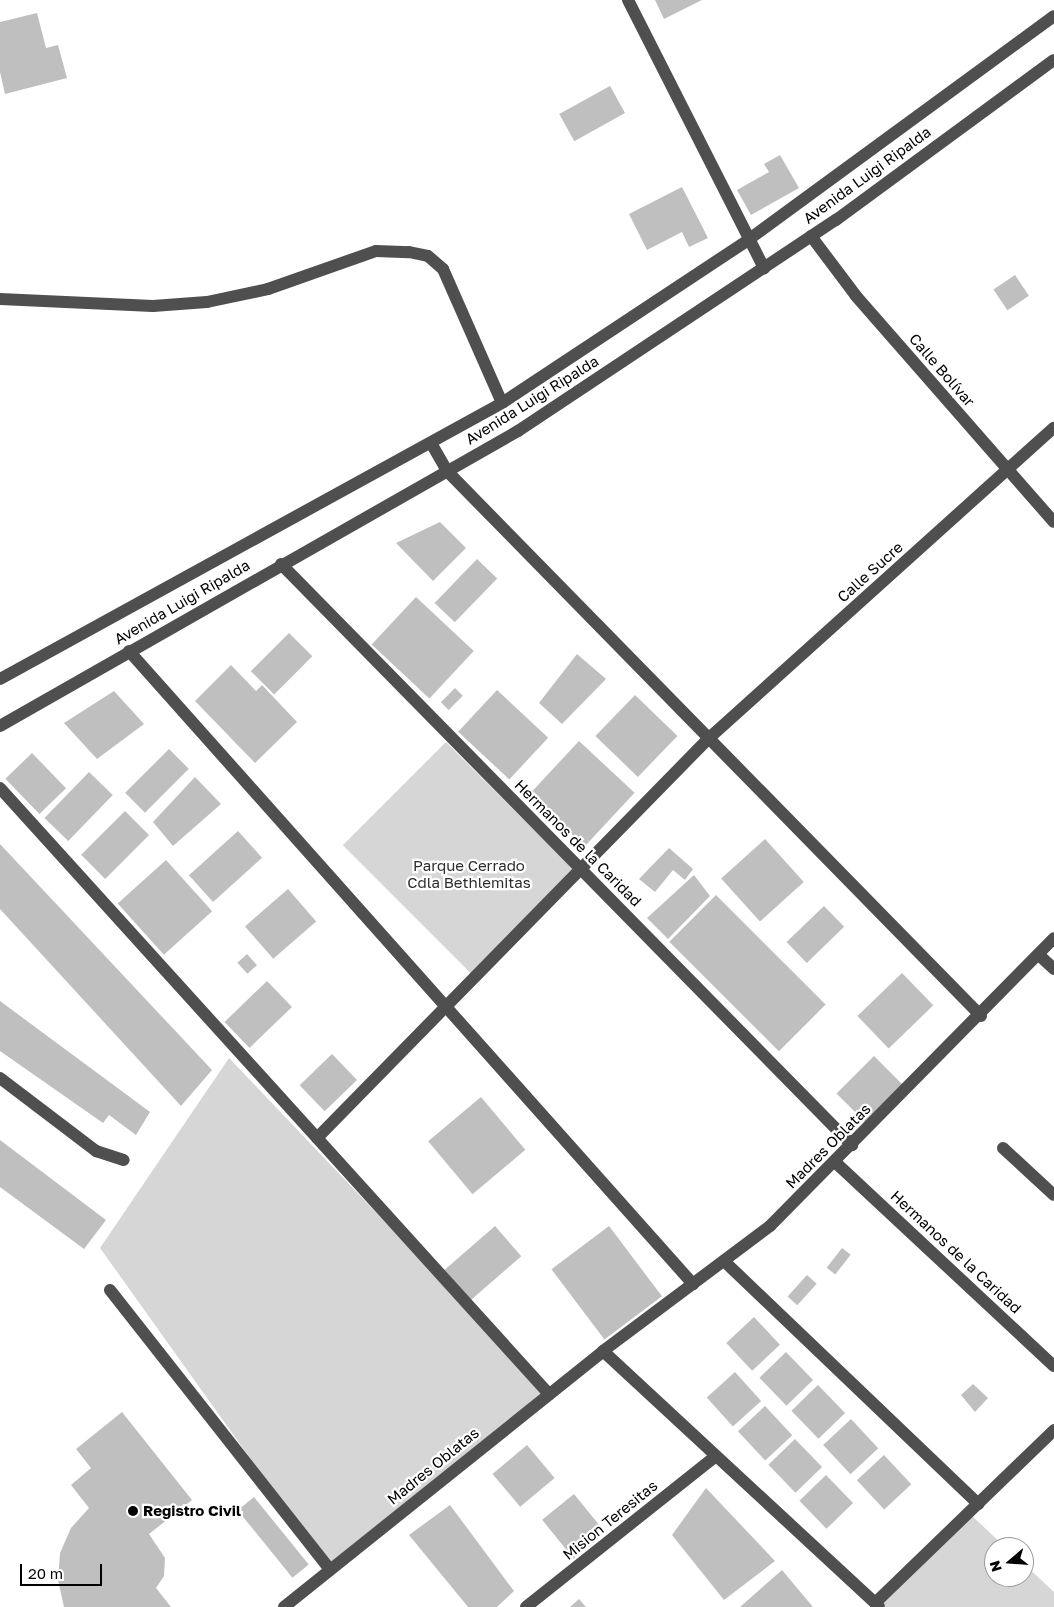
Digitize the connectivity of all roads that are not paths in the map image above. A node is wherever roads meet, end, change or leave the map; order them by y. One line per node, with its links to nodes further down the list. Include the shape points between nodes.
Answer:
1 (628, 0): 5 (street)
2 (1054, 16): 5 (street, Avenida Luigi Ripalda)
3 (1054, 60): 4 (street, Avenida Luigi Ripalda)
4 (811, 236): 6 (street, Avenida Luigi Ripalda); 11 (street, Calle Bolívar, via 856,296)
5 (748, 240): 6 (street); 8 (street, Avenida Luigi Ripalda)
6 (764, 268): 12 (street, Avenida Luigi Ripalda, via 518,431)
7 (0, 299): 8 (street, via 153,306 207,302 268,289 376,251 409,252 428,256 443,269)
8 (502, 403): 10 (street, Avenida Luigi Ripalda)
9 (1054, 428): 11 (street, Calle Sucre)
10 (431, 443): 12 (street); 16 (street, Avenida Luigi Ripalda)
11 (1008, 470): 13 (street, Calle Bolívar); 18 (street, Calle Sucre)
12 (447, 471): 14 (street, Avenida Luigi Ripalda); 18 (street)
13 (1054, 522)
14 (281, 564): 15 (street, Avenida Luigi Ripalda); 20 (street, Hermanos de la Caridad)
15 (129, 650): 17 (street, Avenida Luigi Ripalda); 24 (street)
16 (0, 679)
17 (1, 723)
18 (708, 739): 20 (street, Calle Sucre); 25 (street)
19 (0, 788): 27 (street)
20 (581, 869): 24 (street, Calle Sucre); 28 (street, Hermanos de la Caridad)
21 (1054, 938): 22 (street, Madres Oblatas)
22 (1040, 956): 23 (street); 25 (street, Madres Oblatas)
23 (1054, 969)
24 (447, 1007): 27 (street, Calle Sucre); 34 (street)
25 (981, 1016): 28 (street, Madres Oblatas)
26 (0, 1078): 30 (street, via 96,1152)
27 (317, 1138): 38 (street)
28 (852, 1145): 31 (street, Madres Oblatas)
29 (1003, 1148): 32 (street)
30 (124, 1160)
31 (835, 1162): 33 (street, Madres Oblatas, via 770,1226); 37 (street, Hermanos de la Caridad)
32 (1054, 1195)
33 (724, 1261): 34 (street, Madres Oblatas); 41 (street)
34 (693, 1284): 36 (street, Madres Oblatas)
35 (110, 1290): 42 (street)
36 (603, 1351): 38 (street, Madres Oblatas); 40 (street)
37 (1054, 1366)
38 (549, 1394): 42 (street, Madres Oblatas)
39 (1054, 1430): 41 (street)
40 (713, 1458): 43 (street); 45 (street, Mision Teresitas)
41 (978, 1504): 43 (street)
42 (330, 1570): 44 (street, Madres Oblatas)
43 (877, 1605)
44 (284, 1607)
45 (526, 1607)

